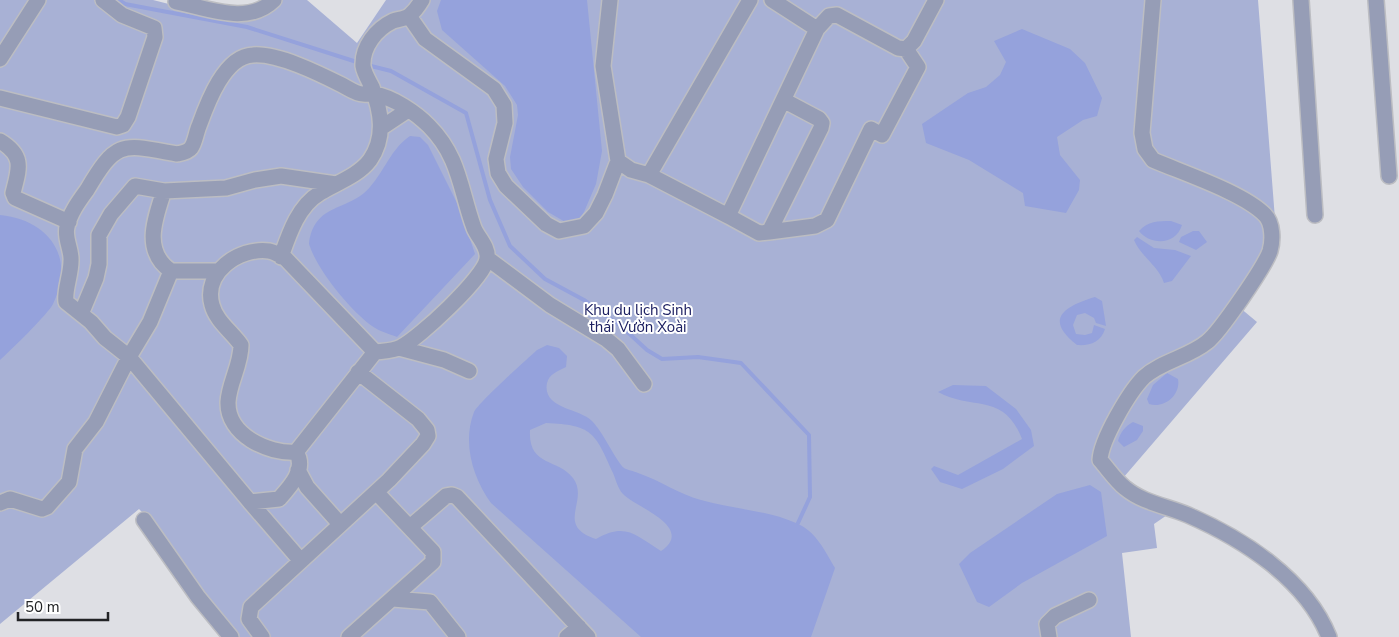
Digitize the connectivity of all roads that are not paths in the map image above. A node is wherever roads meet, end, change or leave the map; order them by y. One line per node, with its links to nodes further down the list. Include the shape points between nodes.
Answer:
1 (38, 0): 17 (street)
2 (103, 0): 19 (street, via 122,15 154,28 155,37 123,125 118,127)
3 (274, 0): 12 (street, via 262,10 246,15)
4 (422, 0): 14 (street)
5 (610, 0): 24 (street, via 602,66)
6 (750, 0): 25 (street)
7 (772, 0): 13 (street)
8 (936, 0): 16 (street, via 914,41)
9 (1153, 0): 62 (street, via 1142,133 1145,149 1153,160 1249,202 1267,216 1272,230 1270,250 1264,265 1208,341 1156,369 1137,385 1100,451 1100,460 1125,488 1142,499 1187,515 1239,540 1292,583 1323,622)
10 (1301, 0): 30 (street)
11 (1376, 0): 26 (street)
12 (176, 2)
13 (790, 6): 15 (street)
14 (410, 16): 18 (street, via 376,32 367,47 363,67); 24 (street, via 425,39 494,89 504,105 505,123 496,159 498,173 512,193 546,224 559,231 584,226 596,212)
15 (817, 29): 16 (street, via 829,16 837,15 898,48); 20 (street)
16 (906, 49): 32 (street, via 918,67 882,135 871,128 827,220 815,226)
17 (0, 59)
18 (374, 94): 21 (street); 22 (street); 31 (street, via 361,94 268,55 252,54 231,67 219,80 191,148 178,154 134,147 119,149 104,161)
19 (0, 98)
20 (785, 101): 29 (street); 32 (street, via 822,123)
21 (408, 110): 22 (street); 34 (street, via 430,127 453,160 474,229)
22 (381, 128): 27 (street, via 369,161)
23 (0, 141): 31 (street, via 13,149 17,159 19,172 13,193 15,198)
24 (618, 161): 25 (street, via 631,170)
25 (649, 175): 29 (street)
26 (1389, 176)
27 (336, 184): 28 (street, via 281,176 226,188); 33 (street, via 303,207)
28 (164, 191): 35 (street, via 153,225 154,247 163,266); 37 (street, via 135,186 112,214 99,235 96,278)
29 (728, 216): 32 (street, via 759,233)
30 (1315, 216)
31 (69, 222): 37 (street, via 67,236 72,255 71,277 65,295 68,306)
32 (769, 232)
33 (281, 257): 36 (street, via 270,251 252,252 237,256); 39 (street)
34 (487, 258): 38 (street, via 484,269 442,314); 43 (street, via 550,305 612,344)
35 (170, 271): 36 (street); 40 (street, via 150,322)
36 (218, 272): 44 (street, via 210,285 212,305 218,320 241,345 228,401 229,412 237,429 249,439 273,450)
37 (82, 314): 40 (street)
38 (400, 348): 39 (street); 41 (street, via 444,360)
39 (375, 352): 42 (street)
40 (129, 357): 47 (street); 48 (street, via 96,422 75,449 69,482 47,507 36,509 10,499)
41 (469, 371)
42 (358, 372): 44 (street); 46 (street, via 418,419 428,436)
43 (644, 384)
44 (296, 452): 45 (street)
45 (298, 470): 47 (street, via 296,481 279,499); 50 (street, via 307,487)
46 (376, 492): 50 (street); 51 (street)
47 (250, 502): 52 (street)
48 (0, 503)
49 (144, 520): 56 (street, via 198,597)
50 (340, 524): 52 (street)
51 (410, 527): 53 (street, via 433,552 433,562); 55 (street, via 446,496 458,497)
52 (301, 561): 57 (street, via 251,607 249,619)
53 (393, 599): 58 (street); 59 (street, via 430,602)
54 (1089, 600): 61 (street, via 1054,616 1047,624)
55 (584, 632): 60 (street)
56 (231, 637)
57 (262, 637)
58 (349, 637)
59 (458, 637)
60 (567, 637)
61 (1049, 637)
62 (1329, 637)

